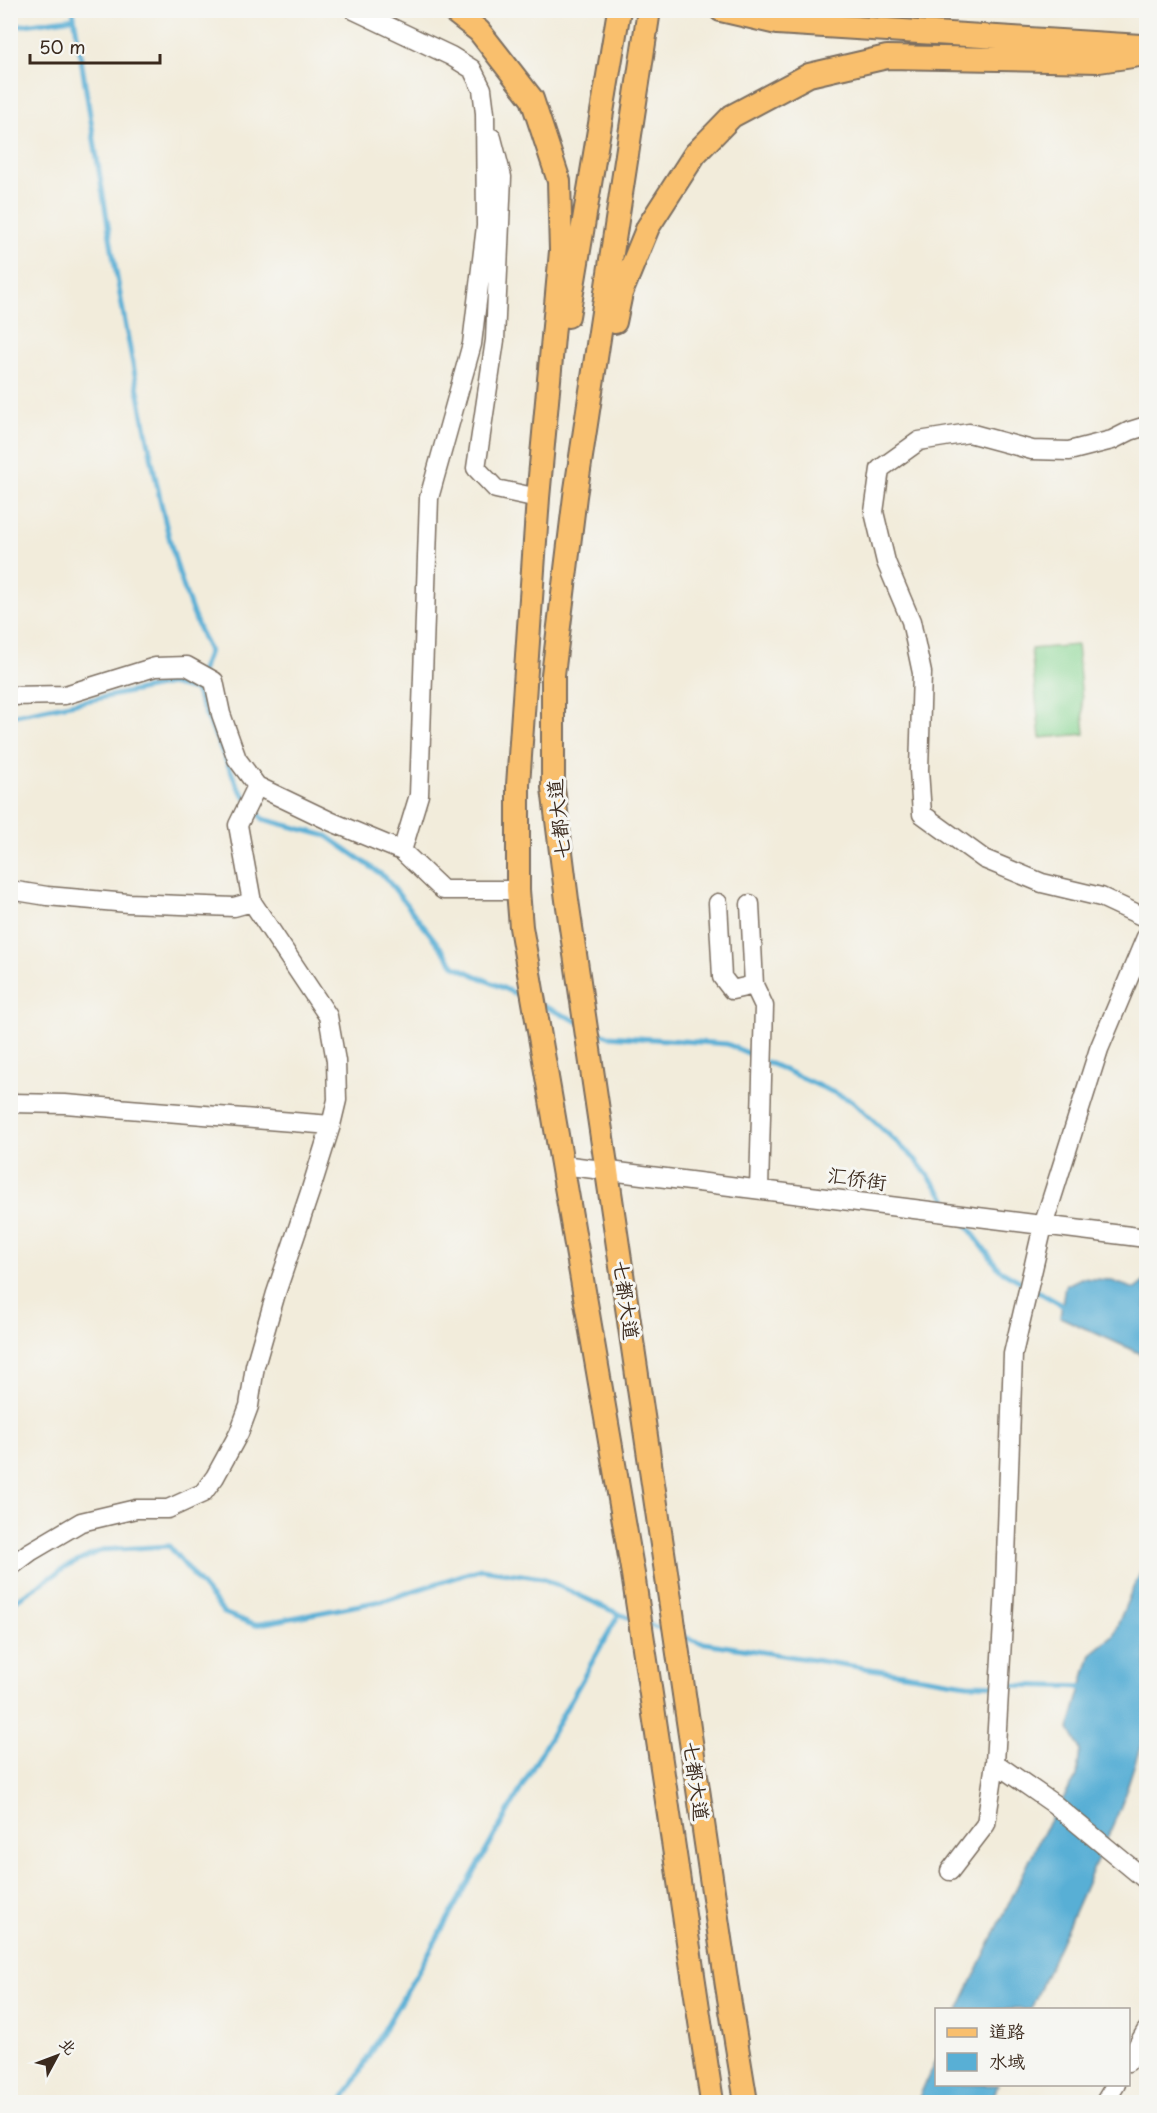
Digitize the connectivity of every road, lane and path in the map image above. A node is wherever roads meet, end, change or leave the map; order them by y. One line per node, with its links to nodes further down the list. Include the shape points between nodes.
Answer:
1 (354, 10): 8 (street, via 472,69 482,89)
2 (452, 10): 11 (main road, via 479,31 532,99 559,181 561,251)
3 (619, 10): 11 (main road)
4 (650, 10): 10 (main road)
5 (721, 10): 6 (main road, via 777,23)
6 (1146, 46)
7 (1146, 54): 10 (main road, via 1100,61 887,57 809,75 732,116 695,154 648,227 621,294)
8 (484, 113): 11 (street, via 502,177 495,340 476,468 496,489); 14 (street, via 486,226 472,344 429,498 419,795)
9 (1146, 426): 20 (street, via 1070,451 1032,450 969,433 919,441 880,469 874,512 886,562 911,621 922,673 922,814 984,859 1042,884 1101,897)
10 (574, 496): 26 (main road, 七都大道, via 553,675 553,788)
11 (538, 498): 16 (main road, 七都大道, via 518,785)
12 (10, 696): 13 (street, via 65,695 155,667 187,666 214,681 237,759)
13 (255, 790): 14 (street); 17 (street, via 237,825)
14 (402, 852): 16 (street, via 443,890)
15 (10, 890): 17 (street, via 128,903 234,907)
16 (518, 890): 25 (main road, 七都大道)
17 (252, 902): 24 (street, via 328,1016 336,1061 337,1100)
18 (718, 903): 22 (street, via 722,977 732,990)
19 (750, 904): 22 (street)
20 (1146, 918)
21 (1146, 937): 28 (street, via 1099,1048)
22 (754, 985): 27 (street, via 764,1005)
23 (10, 1102): 24 (street)
24 (332, 1125): 30 (street, via 276,1293 255,1366 249,1406 215,1478 203,1493 168,1509 136,1509 81,1522)
25 (562, 1166): 26 (street, 汇侨街); 37 (main road, 七都大道, via 633,1574)
26 (607, 1170): 27 (street, 汇侨街); 38 (main road, 七都大道)
27 (759, 1189): 28 (street, 汇侨街)
28 (1043, 1226): 29 (street, 汇侨街); 31 (street, via 1013,1354)
29 (1146, 1238)
30 (10, 1568)
31 (995, 1763): 32 (street, via 986,1824); 33 (street, via 1054,1804)
32 (950, 1870)
33 (1146, 1880)
34 (1146, 2031): 35 (street)
35 (1130, 2059)
36 (1115, 2086): 39 (street)
37 (712, 2103)
38 (746, 2103)
39 (1105, 2103)

